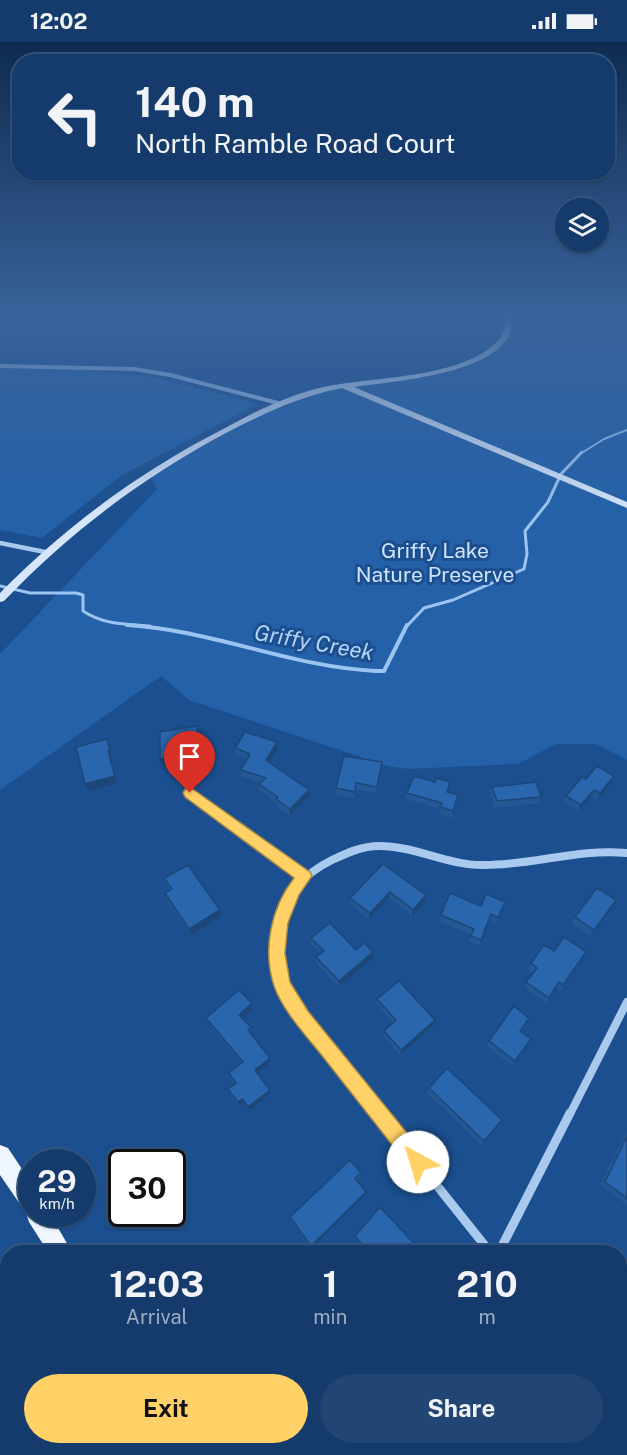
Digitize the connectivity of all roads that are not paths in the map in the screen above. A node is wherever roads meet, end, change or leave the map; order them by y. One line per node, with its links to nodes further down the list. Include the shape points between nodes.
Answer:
1 (198, 382): 4 (street)
2 (371, 382): 3 (street)
3 (345, 386): 4 (street); 5 (street)
4 (282, 404): 7 (street, via 224,431 131,484)
5 (627, 505)
6 (0, 543): 7 (street)
7 (45, 552): 8 (street)
8 (0, 598)
9 (190, 793): 11 (street)
10 (627, 853): 11 (street, via 606,851 477,865 376,845 333,858)
11 (304, 876): 17 (street, via 292,891 279,923 277,953 282,985 302,1017)
12 (627, 1002): 18 (street)
13 (0, 1156): 14 (main road)
14 (18, 1183)
15 (45, 1227): 16 (main road)
16 (57, 1245)
17 (484, 1245)
18 (503, 1245)

